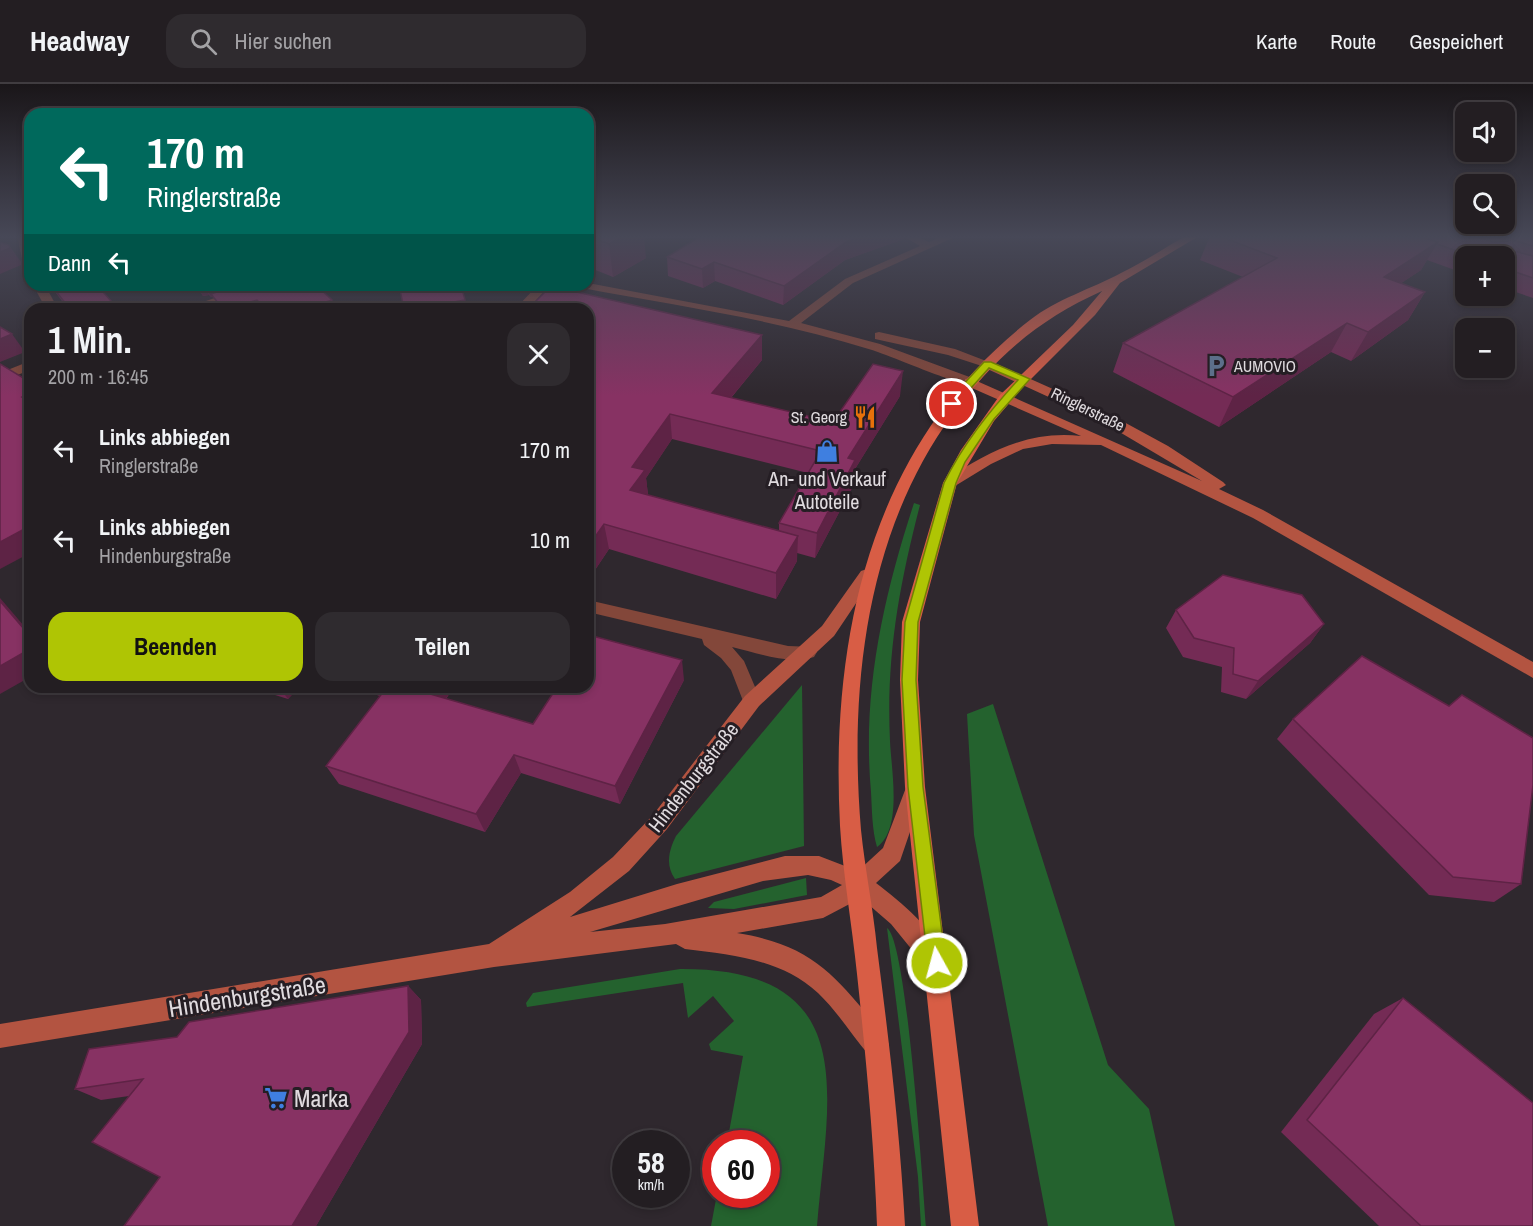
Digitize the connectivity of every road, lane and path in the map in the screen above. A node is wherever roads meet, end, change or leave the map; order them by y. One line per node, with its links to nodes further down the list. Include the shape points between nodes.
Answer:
1 (606, 289): 9 (street, Ringlerstraße)
2 (837, 289): 9 (street)
3 (1094, 289): 10 (main road, Hindenburgstraße, via 1038,319)
4 (1109, 289): 13 (main road, Hindenburgstraße)
5 (245, 291): 7 (street)
6 (538, 291): 8 (street)
7 (208, 303)
8 (527, 303)
9 (794, 323): 10 (street, Ringlerstraße, via 877,336); 14 (street, Ringlerstraße, via 869,343)
10 (988, 364): 13 (street, Ringlerstraße); 14 (main road, Hindenburgstraße)
11 (24, 368): 12 (street)
12 (0, 378)
13 (1025, 379): 15 (main road, Hindenburgstraße); 18 (street, Ringlerstraße, via 1141,435)
14 (970, 382): 15 (street, Ringlerstraße); 19 (main road, Hindenburgstraße, via 912,466)
15 (1006, 398): 16 (street, Ringlerstraße); 17 (main road, Hindenburgstraße, via 960,462)
16 (1127, 451): 17 (street, via 1075,439 1019,443); 18 (street, Ringlerstraße)
17 (950, 483): 25 (main road, Hindenburgstraße, via 912,622 909,680)
18 (1258, 514): 23 (street, Ringlerstraße)
19 (867, 575): 22 (street, Hindenburgstraße); 26 (main road, Hindenburgstraße, via 855,633 849,701 850,816)
20 (594, 608): 21 (street)
21 (700, 634): 22 (street, via 788,653); 24 (street, via 723,648 739,665)
22 (808, 652): 24 (street, Hindenburgstraße)
23 (1533, 671)
24 (752, 701): 28 (street, Hindenburgstraße, via 660,822 621,864 578,899)
25 (915, 787): 26 (street, Hindenburgstraße, via 892,854); 29 (main road, Hindenburgstraße)
26 (859, 885): 27 (street, Hindenburgstraße, via 823,907); 28 (street, Hindenburgstraße, via 819,866 780,867 651,900); 29 (street, Hindenburgstraße, via 902,919); 31 (main road, Hindenburgstraße)
27 (665, 936): 28 (street, Hindenburgstraße); 31 (street, via 737,944 786,957 826,985)
28 (494, 955): 30 (street, Hindenburgstraße)
29 (937, 963): 33 (main road)
30 (0, 1036)
31 (877, 1045): 32 (main road, Hindenburgstraße)
32 (891, 1226)
33 (965, 1226)

